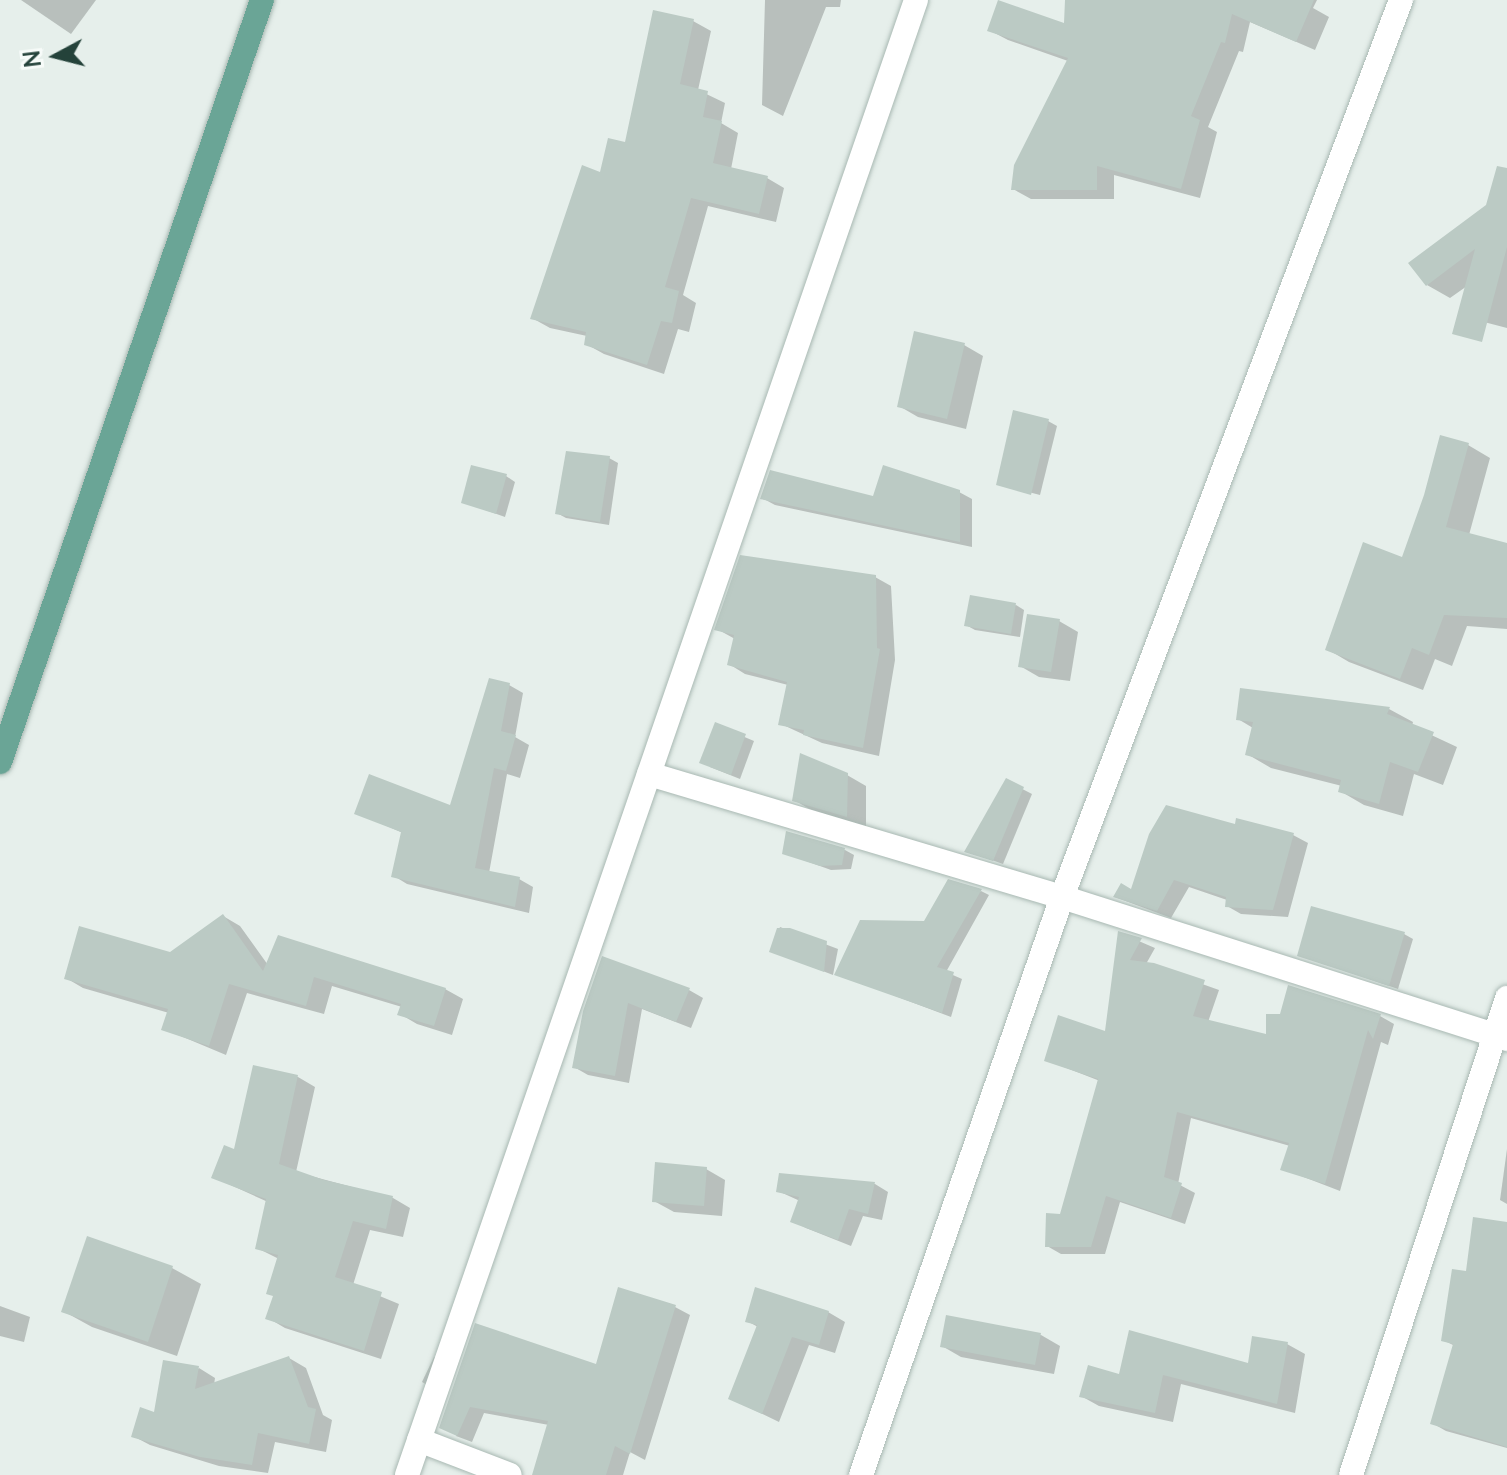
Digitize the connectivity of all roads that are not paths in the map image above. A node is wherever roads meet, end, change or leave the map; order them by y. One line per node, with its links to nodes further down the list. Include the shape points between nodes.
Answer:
1 (262, 0): 4 (main road)
2 (916, 0): 5 (street)
3 (1401, 0): 6 (street)
4 (0, 762)
5 (649, 774): 6 (street); 9 (street)
6 (1062, 897): 8 (street); 12 (street)
7 (1507, 998): 8 (street)
8 (1501, 1037): 13 (street)
9 (419, 1440): 10 (street); 11 (street)
10 (407, 1475)
11 (510, 1475)
12 (861, 1475)
13 (1351, 1475)

